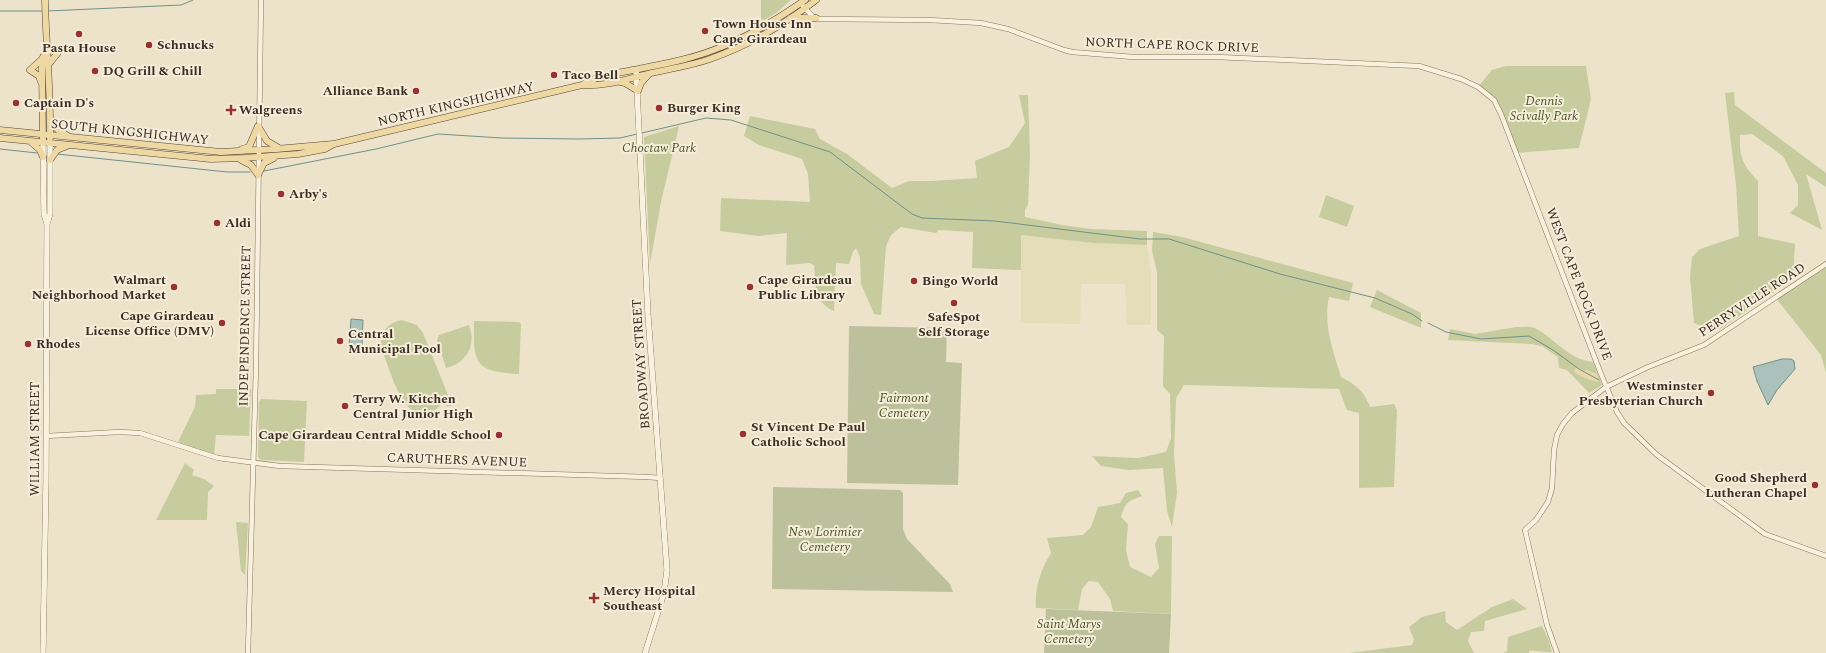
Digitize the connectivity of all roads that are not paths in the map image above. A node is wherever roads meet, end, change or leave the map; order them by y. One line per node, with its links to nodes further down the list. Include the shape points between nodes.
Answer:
1 (45, 0): 8 (main road, WILLIAM STREET)
2 (261, 0): 22 (street, INDEPENDENCE STREET)
3 (816, 0): 5 (main road, NORTH KINGSHIGHWAY)
4 (803, 1): 5 (street); 12 (main road, NORTH KINGSHIGHWAY, via 787,13 718,49)
5 (805, 9): 6 (main road, NORTH KINGSHIGHWAY); 7 (street)
6 (790, 18): 7 (main road); 13 (main road, NORTH KINGSHIGHWAY, via 745,44 708,60)
7 (816, 18): 18 (street, NORTH CAPE ROCK DRIVE, via 981,23 1008,29 1064,50 1091,54 1419,66)
8 (46, 51): 10 (main road, WILLIAM STREET); 11 (main road, WILLIAM STREET)
9 (57, 54): 11 (main road)
10 (42, 59): 16 (main road, WILLIAM STREET); 16 (main road, via 30,70 39,76)
11 (48, 65): 20 (main road, WILLIAM STREET)
12 (636, 70): 14 (main road, BROADWAY STREET); 17 (main road, NORTH KINGSHIGHWAY, via 594,78)
13 (650, 74): 14 (main road, NORTH KINGSHIGHWAY); 19 (main road)
14 (637, 77): 15 (main road, NORTH KINGSHIGHWAY); 19 (main road, BROADWAY STREET)
15 (619, 81): 17 (main road, NORTH KINGSHIGHWAY, via 594,86); 19 (main road)
16 (42, 83): 21 (main road, WILLIAM STREET)
17 (582, 85): 34 (main road, NORTH KINGSHIGHWAY, via 334,144)
18 (1478, 87): 42 (street, WEST CAPE ROCK DRIVE, via 1494,100 1501,114)
19 (638, 91): 45 (main road, BROADWAY STREET, via 648,315)
20 (50, 117): 26 (main road, WILLIAM STREET); 27 (main road, via 57,129)
21 (42, 120): 24 (main road, via 39,127); 25 (main road, WILLIAM STREET)
22 (258, 126): 33 (main road, via 249,147); 34 (main road, via 267,141); 35 (street, INDEPENDENCE STREET)
23 (0, 130): 24 (main road, SOUTH KINGSHIGHWAY)
24 (29, 132): 25 (main road, SOUTH KINGSHIGHWAY)
25 (43, 134): 26 (main road, SOUTH KINGSHIGHWAY); 30 (main road, WILLIAM STREET)
26 (50, 134): 27 (main road, SOUTH KINGSHIGHWAY); 31 (main road, WILLIAM STREET)
27 (69, 137): 33 (main road, SOUTH KINGSHIGHWAY, via 201,151)
28 (0, 138): 29 (main road, SOUTH KINGSHIGHWAY)
29 (31, 142): 30 (main road, SOUTH KINGSHIGHWAY); 36 (main road, via 40,150)
30 (43, 143): 31 (main road, SOUTH KINGSHIGHWAY); 36 (main road, WILLIAM STREET)
31 (50, 144): 32 (main road, SOUTH KINGSHIGHWAY); 38 (main road, WILLIAM STREET)
32 (68, 145): 37 (main road, SOUTH KINGSHIGHWAY, via 211,159); 38 (main road, via 57,150)
33 (235, 152): 35 (main road, SOUTH KINGSHIGHWAY)
34 (280, 152): 35 (main road, NORTH KINGSHIGHWAY); 39 (main road, via 264,162)
35 (258, 154): 37 (main road, SOUTH KINGSHIGHWAY); 39 (street, INDEPENDENCE STREET)
36 (43, 157): 40 (main road, WILLIAM STREET)
37 (235, 158): 39 (main road, via 252,165)
38 (50, 160): 40 (main road, WILLIAM STREET, via 50,214)
39 (258, 175): 44 (street, INDEPENDENCE STREET)
40 (46, 224): 43 (main road, WILLIAM STREET)
41 (1826, 264): 42 (street, PERRYVILLE ROAD, via 1704,345)
42 (1606, 387): 46 (street, WEST CAPE ROCK DRIVE, via 1624,423 1657,455 1765,534); 50 (street, PERRYVILLE ROAD, via 1572,413 1560,429 1555,442 1552,488 1548,502 1536,520 1525,530)
43 (46, 436): 44 (street, CARUTHERS AVENUE, via 140,433 218,458); 47 (main road, WILLIAM STREET)
44 (254, 463): 45 (street, CARUTHERS AVENUE, via 280,466); 48 (street, INDEPENDENCE STREET)
45 (660, 478): 49 (main road, BROADWAY STREET, via 666,578 664,593)
46 (1826, 556)
47 (42, 653)
48 (248, 653)
49 (645, 653)
50 (1557, 653)

